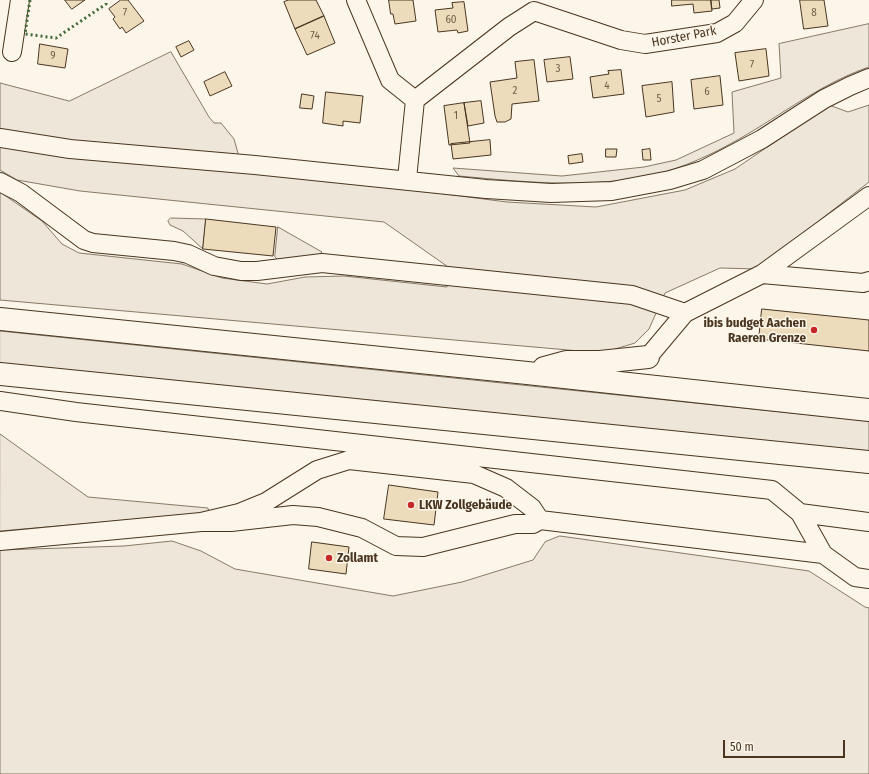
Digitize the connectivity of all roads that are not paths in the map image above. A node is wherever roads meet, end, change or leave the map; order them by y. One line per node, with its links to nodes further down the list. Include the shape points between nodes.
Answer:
1 (20, 0): 5 (street)
2 (356, 0): 7 (street, via 390,80)
3 (754, 0): 4 (street, Horster Park, via 735,23 717,33 645,44 621,40)
4 (534, 6): 7 (street, Horster Park)
5 (12, 52)
6 (869, 78): 9 (street, via 824,99 733,156 703,170 670,180 612,190 551,194)
7 (415, 100): 9 (street)
8 (0, 138): 9 (street, via 70,149)
9 (406, 179)
10 (0, 182): 14 (street, via 21,193 71,232 93,243 174,251 188,254 214,266 241,271 257,272 322,263 632,295)
11 (869, 196): 12 (street)
12 (762, 274): 13 (street, via 863,283); 14 (street)
13 (869, 281)
14 (685, 313): 16 (street)
15 (0, 319): 17 (highway)
16 (648, 357): 17 (highway, via 600,362 566,362)
17 (528, 373): 20 (highway)
18 (0, 374): 21 (highway)
19 (0, 401): 23 (street, via 76,412 772,490)
20 (869, 410)
21 (869, 462)
22 (266, 502): 24 (street); 25 (street, via 317,470 349,460 474,474 506,488 532,508); 26 (street, via 239,513)
23 (800, 513): 27 (street); 29 (street)
24 (293, 515): 25 (street, via 318,517 362,528 396,546 423,546 515,524 533,524); 26 (street, via 231,522)
25 (540, 520): 29 (street)
26 (201, 522): 28 (street)
27 (869, 522)
28 (0, 542)
29 (823, 554): 30 (street, via 855,577)
30 (869, 579)

